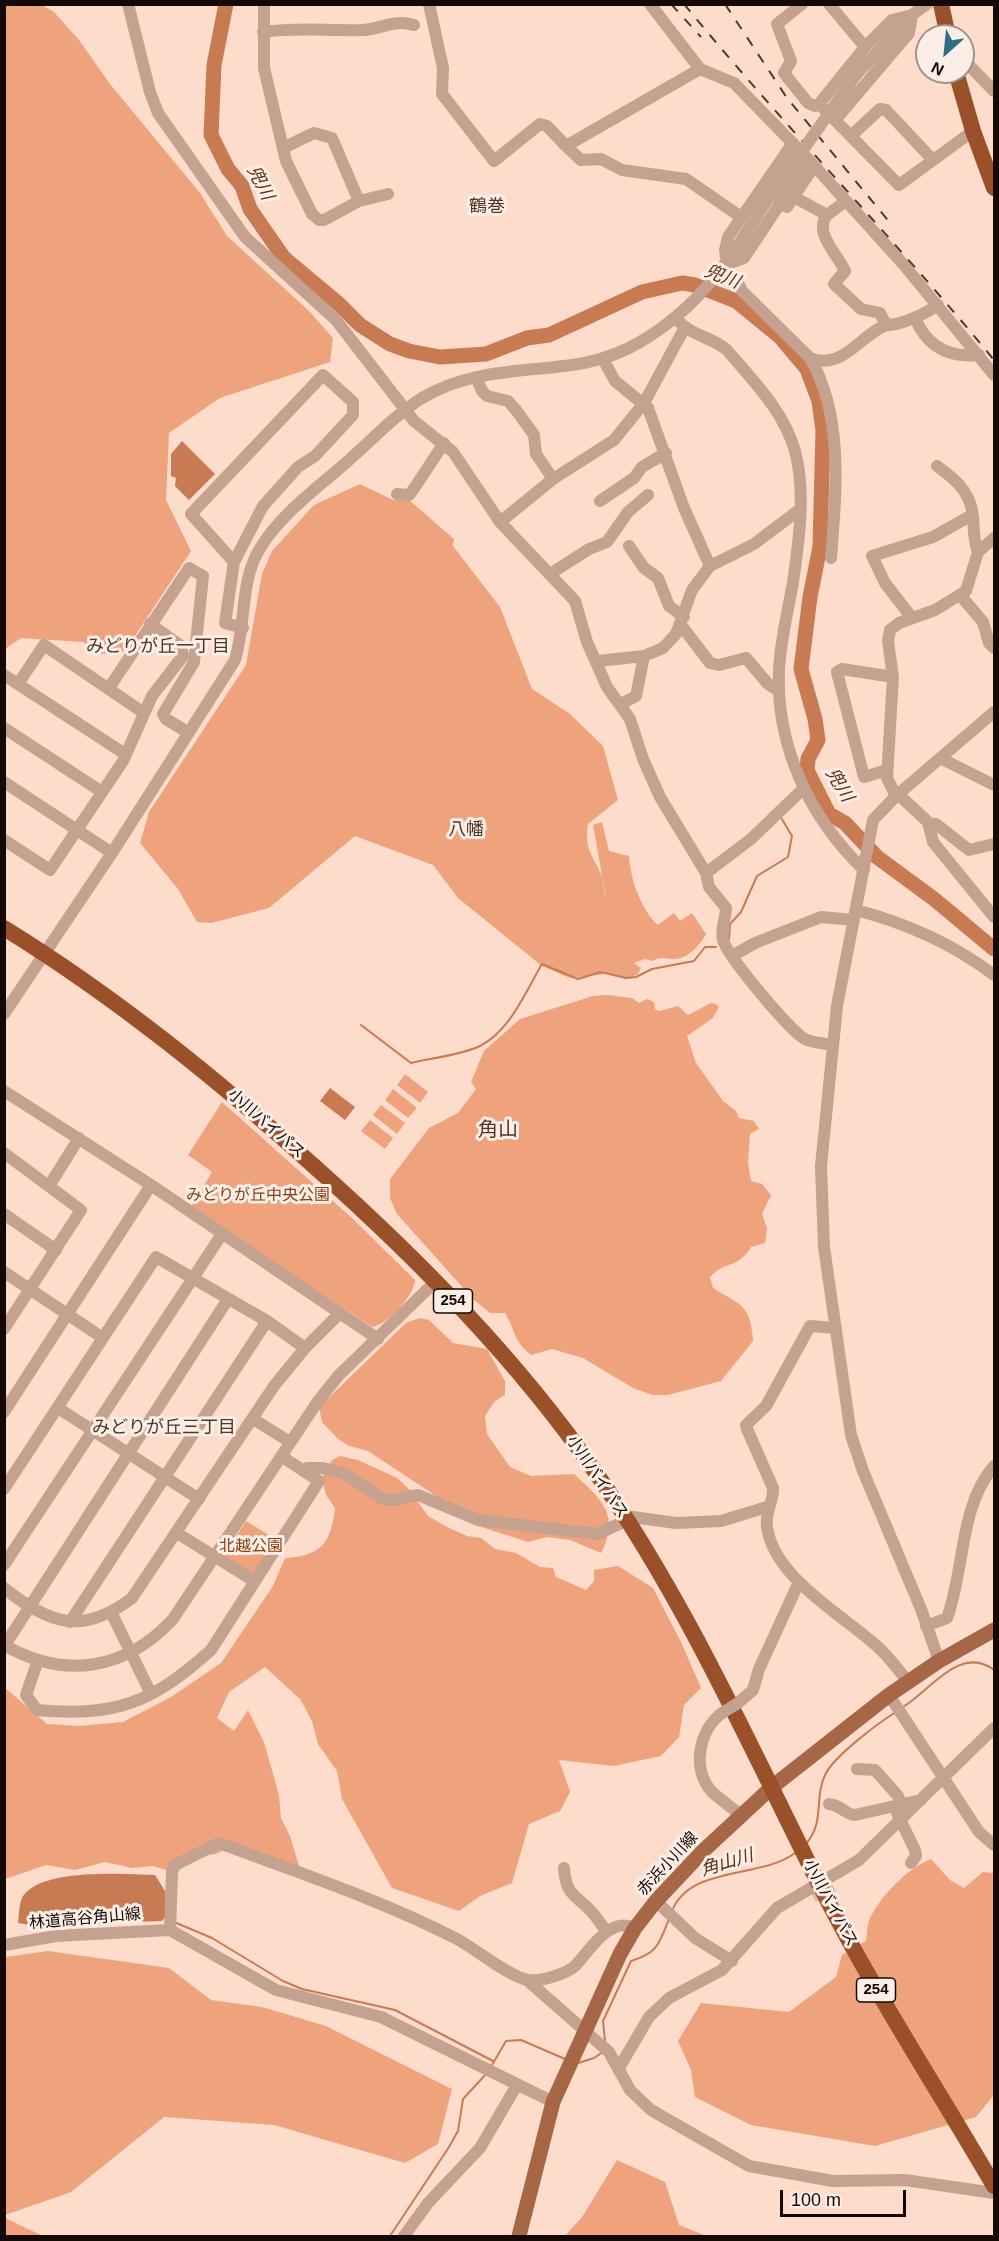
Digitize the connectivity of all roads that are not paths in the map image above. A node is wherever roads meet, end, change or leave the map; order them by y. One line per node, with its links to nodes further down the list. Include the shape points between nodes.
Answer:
1 (128, 4): 48 (street, via 150,92 170,131 245,237 336,320)
2 (264, 4): 12 (street)
3 (429, 4): 24 (street, via 443,68 442,94 494,161 540,124)
4 (650, 4): 15 (street)
5 (802, 4): 19 (street, via 777,24 790,61 784,73 808,103)
6 (829, 4): 13 (street)
7 (927, 4): 9 (street)
8 (941, 4): 10 (highway)
9 (912, 15): 13 (street, via 892,20); 20 (street, via 909,33); 31 (street, bridge, via 856,75)
10 (945, 24)
11 (414, 25): 12 (street, via 400,22 366,30 290,28)
12 (263, 32): 25 (street, via 264,68)
13 (865, 47): 19 (street)
14 (975, 67): 16 (street)
15 (700, 69): 23 (street, via 734,83); 24 (street)
16 (990, 77): 18 (street)
17 (960, 84): 21 (highway)
18 (994, 91)
19 (819, 104): 20 (street)
20 (836, 119): 22 (street)
21 (974, 131): 26 (street); 29 (highway)
22 (852, 135): 26 (street, via 899,185); 26 (street, via 880,109 886,110)
23 (793, 143): 27 (street); 28 (street)
24 (566, 146): 35 (street, via 581,160 601,159 622,170 686,180)
25 (283, 148): 32 (street, via 314,133 332,138); 32 (street, via 312,214 319,220)
26 (932, 159)
27 (811, 164): 31 (street); 33 (street)
28 (764, 187): 31 (street); 35 (street)
29 (994, 188)
30 (388, 194): 32 (street)
31 (780, 200): 34 (street); 36 (street)
32 (359, 201)
33 (846, 201): 34 (street); 37 (street)
34 (827, 215): 40 (street, via 823,224 825,237 845,271 834,284 861,309 880,313)
35 (741, 217): 36 (street, via 726,242)
36 (720, 273): 38 (street); 43 (street, via 736,279 742,291)
37 (938, 305): 39 (street); 42 (street)
38 (677, 317): 41 (street); 44 (street)
39 (915, 318): 40 (street); 42 (street, via 940,350)
40 (886, 325): 43 (street, via 838,358 823,362)
41 (684, 329): 47 (street); 56 (street, via 721,345 774,407 796,453)
42 (979, 355): 45 (street)
43 (810, 358): 62 (street, via 824,390 832,433 835,522)
44 (603, 359): 46 (street, via 564,368); 47 (street, via 615,381)
45 (994, 375)
46 (476, 377): 48 (street, via 442,388); 52 (street, via 482,392 508,401 516,410 534,435 536,454)
47 (644, 403): 50 (street); 52 (street, via 614,440)
48 (406, 410): 49 (street, via 421,429); 70 (street, via 278,524 259,550 249,573)
49 (444, 443): 53 (street, via 409,495); 58 (street)
50 (666, 453): 55 (street); 64 (street, via 684,508)
51 (937, 466): 57 (street, via 956,480 969,501)
52 (552, 479): 58 (street)
53 (397, 494)
54 (648, 495): 65 (street, via 628,512 607,542)
55 (600, 501)
56 (799, 510): 64 (street, via 747,549); 78 (street)
57 (972, 515): 61 (street, via 972,535); 67 (street, via 933,537 872,556 882,578)
58 (500, 522): 65 (street)
59 (994, 538): 61 (street)
60 (628, 546): 68 (street, via 638,562 658,578 669,606)
61 (978, 552): 66 (street, via 970,584)
62 (831, 558)
63 (234, 562): 63 (street, via 191,514 323,375 353,402 353,415 263,506); 70 (street, via 225,623)
64 (710, 566): 68 (street, via 692,590)
65 (550, 574): 73 (street, via 574,601 587,642)
66 (960, 595): 67 (street); 71 (street, via 983,622)
67 (912, 618): 75 (street, via 890,630)
68 (683, 621): 72 (street, via 668,644); 78 (street, via 710,663 718,665 746,658)
69 (150, 624): 77 (street); 81 (street, via 181,646 183,656 158,687); 83 (street, via 189,568 203,576 194,662 163,714 166,720)
70 (243, 628): 83 (street, via 235,660)
71 (994, 648)
72 (644, 656): 73 (street); 79 (street, via 636,696)
73 (598, 661): 79 (street, via 607,687)
74 (4, 675): 76 (street)
75 (893, 677): 86 (street); 86 (street, via 842,669 837,672 864,777)
76 (18, 684): 77 (street, via 45,645); 84 (street)
77 (109, 688): 81 (street)
78 (779, 691): 89 (street, via 785,737)
79 (621, 704): 98 (street, via 660,797)
80 (994, 712): 85 (street)
81 (144, 713): 84 (street)
82 (4, 729): 90 (street)
83 (189, 733): 96 (street)
84 (125, 754): 90 (street)
85 (940, 758): 88 (street); 91 (street)
86 (887, 770): 91 (street, via 889,785)
87 (4, 782): 93 (street)
88 (994, 785)
89 (804, 789): 97 (street, via 835,840); 98 (street, via 751,840)
90 (102, 792): 93 (street)
91 (897, 795): 92 (street); 97 (street, via 876,815 871,826)
92 (929, 824): 95 (street, via 936,824 969,850); 100 (street, via 933,842)
93 (77, 830): 94 (street, via 50,870); 96 (street)
94 (4, 840)
95 (994, 844)
96 (112, 853): 102 (street)
97 (864, 870): 99 (street)
98 (706, 873): 103 (street, via 709,887 726,908 723,939)
99 (855, 915): 103 (street, via 821,917); 104 (street, via 911,927); 106 (street)
100 (994, 916)
101 (4, 928): 102 (highway, 小川バイパス / 254)
102 (45, 953): 105 (street); 117 (highway, 小川バイパス / 254, via 143,1024 260,1118)
103 (732, 956): 106 (street, via 795,1032 804,1039)
104 (994, 975)
105 (4, 1014)
106 (832, 1045): 123 (street, via 821,1181 824,1247)
107 (4, 1091): 108 (street)
108 (79, 1138): 110 (street); 111 (street)
109 (4, 1153): 111 (street)
110 (151, 1185): 113 (street); 121 (street)
111 (49, 1186): 114 (street, via 81,1210)
112 (4, 1214): 114 (street)
113 (222, 1234): 116 (street); 120 (street)
114 (56, 1250): 118 (street)
115 (4, 1272): 118 (street)
116 (193, 1277): 119 (street); 125 (street, via 156,1257); 131 (street)
117 (435, 1282): 126 (street); 141 (highway, 小川バイパス / 254, via 527,1381)
118 (31, 1290): 121 (street); 124 (street)
119 (228, 1299): 122 (street); 133 (street)
120 (340, 1313): 126 (street); 127 (street)
121 (68, 1316): 125 (street); 129 (street)
122 (267, 1321): 127 (street); 137 (street)
123 (836, 1328): 140 (street, via 810,1326 766,1406 746,1425 773,1488 774,1496); 151 (street, via 851,1435)
124 (4, 1329)
125 (103, 1338): 128 (street)
126 (378, 1339): 132 (street, via 339,1375)
127 (305, 1348): 130 (street)
128 (58, 1408): 131 (street); 138 (street)
129 (4, 1412)
130 (253, 1419): 132 (street); 139 (street)
131 (92, 1430): 133 (street); 144 (street)
132 (290, 1442): 134 (street)
133 (128, 1454): 137 (street); 148 (street)
134 (281, 1456): 136 (street); 143 (street)
135 (994, 1466): 151 (street, via 980,1485 971,1511 947,1618)
136 (304, 1471): 141 (street, via 307,1467 323,1468 345,1474 382,1499 418,1494 478,1520 598,1534); 145 (street, via 319,1481)
137 (163, 1476): 139 (street); 150 (street)
138 (4, 1489)
139 (199, 1499): 142 (street)
140 (767, 1507): 141 (street, via 721,1521 676,1523 640,1517); 146 (street, via 767,1529 772,1542)
141 (627, 1520): 163 (highway, 小川バイパス / 254)
142 (177, 1533): 143 (street); 149 (street, via 132,1598)
143 (215, 1557): 145 (street); 154 (street, via 173,1619 158,1636)
144 (4, 1565)
145 (254, 1581): 158 (street, via 211,1650 167,1686)
146 (799, 1582): 157 (street, via 878,1647); 167 (street, bridge, via 759,1669 757,1683 738,1703 710,1722 702,1736 701,1766 712,1792)
147 (4, 1588): 148 (street)
148 (28, 1607): 150 (street, via 56,1621); 153 (street)
149 (112, 1614): 150 (street); 154 (street)
150 (70, 1622)
151 (926, 1626): 156 (street)
152 (994, 1630): 156 (main road, 赤浜小川線)
153 (5, 1645): 155 (street)
154 (130, 1654): 155 (street, via 101,1664 61,1665); 158 (street)
155 (38, 1660): 158 (street, via 26,1695 37,1710 108,1711)
156 (939, 1661): 157 (main road, 赤浜小川線)
157 (908, 1681): 159 (main road, 赤浜小川線)
158 (151, 1694)
159 (894, 1704): 162 (street); 163 (main road, 赤浜小川線)
160 (994, 1728): 162 (street)
161 (857, 1769): 166 (street, via 875,1770 898,1796)
162 (942, 1778): 164 (street); 169 (street, via 979,1832)
163 (772, 1787): 167 (main road, 赤浜小川線); 172 (highway, 小川バイパス / 254)
164 (921, 1800): 166 (street); 168 (street)
165 (830, 1804): 166 (street, via 855,1815)
166 (897, 1805): 168 (street)
167 (741, 1815): 173 (main road, 赤浜小川線)
168 (900, 1820): 170 (street, via 915,1850); 172 (street)
169 (994, 1845)
170 (911, 1863)
171 (564, 1868): 176 (street, via 565,1886)
172 (822, 1889): 178 (street, via 777,1908); 184 (highway, 小川バイパス / 254, via 878,1993)
173 (665, 1910): 174 (main road, 赤浜小川線); 178 (street, via 710,1949)
174 (635, 1928): 176 (street, via 620,1924); 180 (main road, 赤浜小川線)
175 (170, 1930): 177 (street, 林道高谷角山線, via 56,1936); 179 (street, via 172,1872 176,1865 219,1843 375,1901 457,1939); 182 (street, via 276,1990 381,2017)
176 (607, 1932): 179 (street, via 573,1968 544,1979)
177 (4, 1945)
178 (732, 1961): 181 (street, via 711,1978 669,1998 649,2017)
179 (527, 1980): 180 (street)
180 (583, 2031): 181 (street, via 609,2052); 183 (main road, 赤浜小川線)
181 (619, 2068): 185 (street, via 630,2090 651,2110 749,2166 832,2181 905,2180)
182 (518, 2085): 183 (street); 186 (street, via 480,2148 428,2203)
183 (553, 2102): 187 (main road, 赤浜小川線)
184 (994, 2186)
185 (994, 2193)
186 (404, 2236)
187 (519, 2236)

